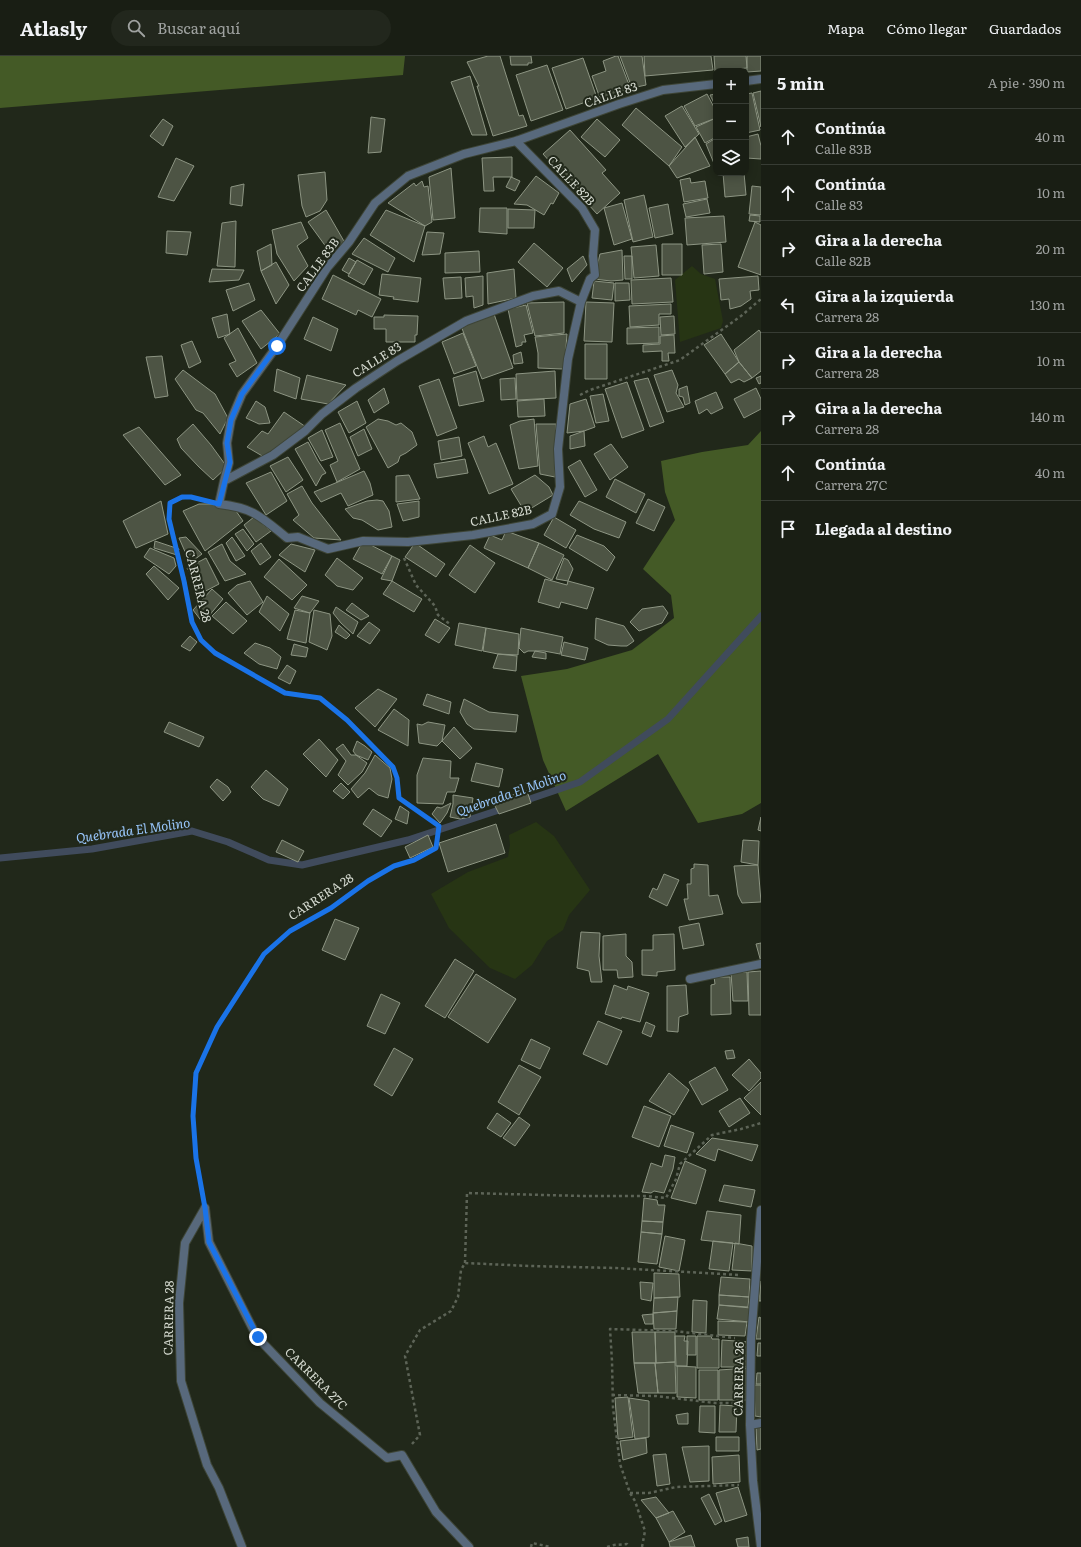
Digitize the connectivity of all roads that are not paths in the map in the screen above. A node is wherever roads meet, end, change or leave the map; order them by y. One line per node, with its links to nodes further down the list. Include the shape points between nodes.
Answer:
1 (761, 80): 2 (street)
2 (749, 81)
3 (713, 84): 4 (street, CALLE 83, via 664,90)
4 (516, 141): 5 (street, CALLE 82B, via 582,208 595,230 595,275 590,279); 6 (street, CALLE 83B, via 464,154 408,176 375,203 349,242 327,268 277,346 242,394 231,420 227,443 230,462)
5 (581, 302): 6 (street, CALLE 83, via 559,291 533,296 466,321 362,384 273,455); 6 (street, CALLE 82B, via 568,359 562,403 558,449 560,487 552,514 533,524 473,535 408,542 363,541 328,549 298,537 287,538 248,509 219,504)
6 (224, 481)
7 (761, 964): 8 (street)
8 (690, 979)
9 (205, 1208): 13 (street, CARRERA 28, via 185,1243 179,1303 182,1381 207,1465 219,1488); 14 (street, CARRERA 27C, via 209,1242 258,1337 320,1403 387,1458 402,1455 436,1512)
10 (761, 1210): 12 (street, CARRERA 26, via 751,1339)
11 (761, 1423): 12 (street)
12 (750, 1425): 15 (street, CARRERA 26)
13 (242, 1547)
14 (469, 1547)
15 (760, 1547)

